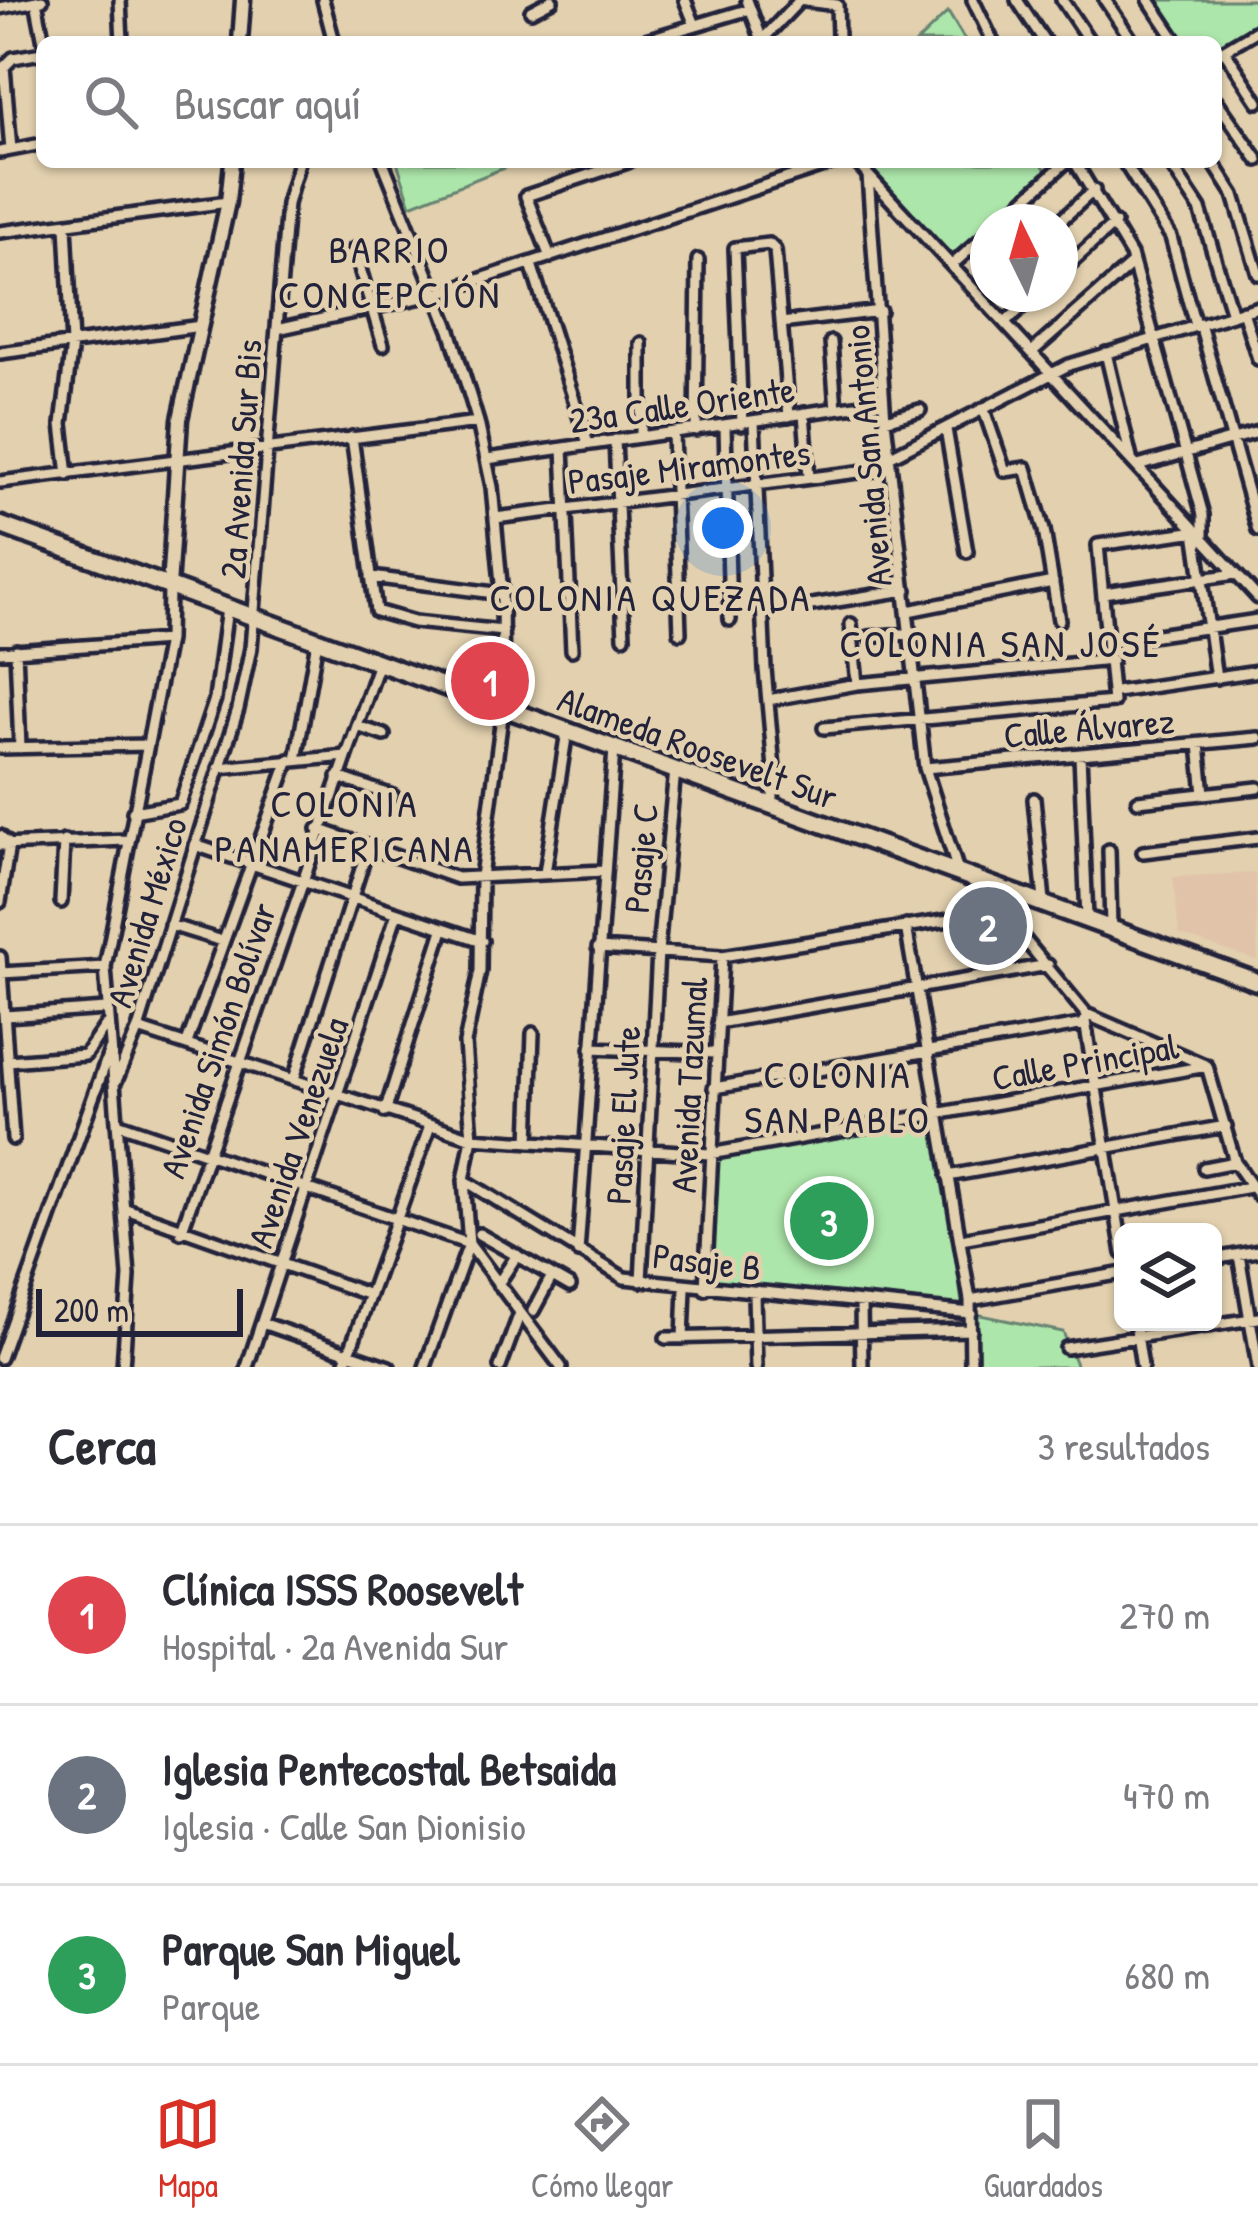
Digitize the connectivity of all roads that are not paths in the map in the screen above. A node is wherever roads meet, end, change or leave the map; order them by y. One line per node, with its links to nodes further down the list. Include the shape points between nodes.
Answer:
1 (121, 0): 19 (street)
2 (243, 0): 20 (main road)
3 (322, 0): 21 (street)
4 (552, 0): 15 (street)
5 (685, 0): 16 (street)
6 (798, 0): 24 (street); 25 (street, via 837,5)
7 (974, 0): 26 (street)
8 (1017, 0): 27 (street)
9 (1062, 0): 28 (street)
10 (1105, 0): 29 (street)
11 (1149, 0): 30 (street)
12 (39, 1): 14 (street); 18 (street)
13 (748, 4): 16 (street); 23 (street)
14 (0, 8)
15 (531, 11)
16 (694, 25): 22 (street)
17 (1258, 30): 31 (street)
18 (43, 36)
19 (122, 36)
20 (240, 36)
21 (332, 36)
22 (658, 36)
23 (761, 36)
24 (767, 36)
25 (838, 36)
26 (990, 36)
27 (1041, 36)
28 (1086, 36)
29 (1129, 36)
30 (1173, 36)
31 (1222, 51)
32 (36, 54): 37 (street, via 4,67)
33 (1222, 55): 34 (street)
34 (1258, 102)
35 (1222, 109): 38 (street)
36 (36, 145): 37 (street)
37 (5, 151)
38 (1258, 160)
39 (231, 168): 52 (main road)
40 (297, 168): 79 (street, 2a Avenida Sur Bis)
41 (385, 168): 68 (street)
42 (609, 168): 60 (street, via 526,196)
43 (818, 168): 60 (street)
44 (862, 168): 50 (street)
45 (1059, 168): 53 (street)
46 (1079, 168): 51 (street)
47 (1128, 168): 77 (street, via 1172,237)
48 (1173, 168): 74 (street, via 1200,209)
49 (1217, 168): 66 (street, via 1234,195)
50 (868, 175): 65 (street); 71 (street, Avenida San Antonio)
51 (1094, 190): 54 (street); 55 (street)
52 (228, 202): 56 (street); 78 (main road)
53 (1020, 204)
54 (1078, 205)
55 (1115, 223): 61 (street); 63 (street)
56 (66, 225): 57 (street); 83 (street)
57 (0, 232)
58 (354, 249): 70 (street)
59 (970, 249): 65 (street)
60 (550, 257): 64 (street)
61 (1078, 257)
62 (698, 260): 101 (street)
63 (1133, 262): 80 (street); 85 (street)
64 (531, 264): 68 (street); 108 (street)
65 (952, 265): 67 (street)
66 (1258, 274)
67 (970, 279)
68 (436, 294): 70 (street); 97 (street)
69 (1258, 307): 74 (street, Pasaje Miramontes)
70 (372, 308): 79 (street); 84 (street)
71 (880, 311): 76 (street); 90 (street, Avenida San Antonio)
72 (999, 312): 75 (street)
73 (1017, 312): 75 (street)
74 (1238, 313): 77 (street, Pasaje Miramontes); 88 (street)
75 (1006, 322): 85 (street)
76 (781, 323): 95 (street); 98 (street, via 775,250 769,244 733,251)
77 (1197, 324): 80 (street, Pasaje Miramontes); 106 (street)
78 (201, 326): 83 (street); 113 (main road)
79 (277, 328): 109 (street, 2a Avenida Sur Bis)
80 (1152, 338): 86 (street, Pasaje Miramontes); 111 (street)
81 (831, 342): 91 (street)
82 (641, 343): 105 (street)
83 (72, 344): 87 (street); 116 (street, via 62,424)
84 (383, 345)
85 (1033, 351): 89 (street)
86 (1106, 352): 89 (street, Pasaje Miramontes); 115 (street)
87 (0, 353)
88 (1258, 358)
89 (1054, 374): 93 (street, Pasaje Miramontes); 115 (street)
90 (884, 401): 91 (street, 23a Calle Oriente); 96 (street, Avenida San Antonio)
91 (836, 409): 94 (street, 23a Calle Oriente)
92 (920, 410): 96 (street)
93 (983, 410): 100 (street, Pasaje Miramontes); 133 (street, via 1005,471 1026,468)
94 (804, 413): 95 (street, 23a Calle Oriente); 117 (street)
95 (789, 416): 98 (street, 23a Calle Oriente)
96 (885, 420): 114 (street, Avenida San Antonio)
97 (478, 422): 104 (street); 112 (street)
98 (748, 423): 99 (street, 23a Calle Oriente); 119 (street)
99 (725, 426): 101 (street, 23a Calle Oriente); 120 (street)
100 (946, 429): 114 (street, Pasaje Miramontes); 129 (street)
101 (696, 430): 103 (street, 23a Calle Oriente)
102 (1258, 432): 106 (street)
103 (673, 433): 105 (street, 23a Calle Oriente); 121 (street)
104 (352, 437): 109 (street); 131 (street)
105 (641, 437): 107 (street, 23a Calle Oriente)
106 (1233, 439): 111 (street); 127 (street)
107 (615, 440): 108 (street, 23a Calle Oriente); 122 (street)
108 (588, 444): 110 (street, 23a Calle Oriente)
109 (267, 445): 113 (street); 142 (street, 2a Avenida Sur Bis)
110 (563, 448): 112 (street, 23a Calle Oriente); 123 (street)
111 (1185, 453): 115 (street); 128 (street, via 1203,514)
112 (487, 459): 125 (street)
113 (175, 460): 116 (street); 134 (main road)
114 (890, 462): 117 (street, Pasaje Miramontes); 135 (street, Avenida San Antonio)
115 (1135, 463): 128 (street)
116 (68, 475): 118 (street)
117 (809, 477): 119 (street, Pasaje Miramontes)
118 (0, 482)
119 (758, 484): 120 (street, Pasaje Miramontes); 166 (street)
120 (727, 489): 121 (street, Pasaje Miramontes); 143 (street)
121 (674, 496): 122 (street, Pasaje Miramontes); 149 (street)
122 (618, 503): 123 (street, Pasaje Miramontes); 152 (street)
123 (566, 509): 125 (street, Pasaje Miramontes); 157 (street)
124 (0, 515): 126 (street)
125 (495, 518): 137 (street)
126 (0, 525): 134 (highway, Alameda Roosevelt Sur)
127 (1258, 530)
128 (1198, 533): 130 (street); 132 (street); 136 (street, via 1099,545)
129 (967, 552)
130 (1235, 574): 132 (street); 138 (street)
131 (371, 577): 137 (street); 148 (street, via 376,611)
132 (1202, 579): 136 (street); 147 (street)
133 (1053, 583): 141 (street); 144 (street)
134 (169, 588): 140 (highway, Alameda Roosevelt Sur); 153 (street)
135 (906, 590): 139 (street); 141 (street, Avenida San Antonio)
136 (1104, 593): 155 (street)
137 (502, 594): 148 (street)
138 (1258, 598)
139 (812, 605)
140 (227, 608): 142 (highway, Alameda Roosevelt Sur); 192 (street, via 215,699 181,804)
141 (908, 611): 150 (street, Avenida San Antonio)
142 (256, 618): 154 (highway, Alameda Roosevelt Sur); 182 (street, Avenida México)
143 (730, 620)
144 (1059, 620)
145 (1258, 620): 147 (street)
146 (851, 624): 164 (street)
147 (1210, 628): 155 (street); 162 (street)
148 (503, 631): 167 (street)
149 (680, 633)
150 (911, 633): 151 (street); 163 (street, Avenida San Antonio)
151 (869, 637)
152 (624, 638)
153 (168, 640): 156 (street); 175 (street)
154 (317, 640): 160 (highway, Alameda Roosevelt Sur); 181 (street)
155 (1110, 641): 159 (street)
156 (16, 650): 158 (street); 177 (street)
157 (572, 650)
158 (0, 652)
159 (1112, 660): 163 (street); 165 (street)
160 (379, 663): 167 (highway, Alameda Roosevelt Sur); 169 (street, Avenida Simón Bolívar)
161 (1258, 671): 162 (street)
162 (1216, 678): 165 (street)
163 (915, 679): 164 (street); 168 (street, Avenida San Antonio)
164 (856, 685): 166 (street)
165 (1116, 695): 168 (street)
166 (767, 700): 191 (street)
167 (503, 709): 171 (highway, Alameda Roosevelt Sur); 206 (street)
168 (919, 719): 170 (street); 183 (street, Avenida San Antonio)
169 (357, 726): 172 (street); 180 (street, Avenida Simón Bolívar)
170 (824, 728)
171 (567, 731): 178 (highway, Alameda Roosevelt Sur); 204 (street)
172 (384, 735)
173 (1258, 738): 174 (street, Calle Álvarez)
174 (1199, 744): 179 (street, Calle Álvarez); 187 (street)
175 (148, 745): 177 (street); 192 (street)
176 (0, 748): 177 (street)
177 (20, 748)
178 (614, 748): 184 (highway, Alameda Roosevelt Sur); 203 (street)
179 (1080, 755): 183 (street, Calle Álvarez); 214 (street)
180 (346, 756): 181 (street); 185 (street, Avenida Simón Bolívar)
181 (293, 760): 182 (street); 202 (street)
182 (219, 768): 198 (street, Avenida México)
183 (925, 768): 205 (street, Avenida San Antonio)
184 (675, 770): 191 (highway, Alameda Roosevelt Sur); 222 (street, Pasaje C)
185 (338, 777): 188 (street); 193 (street, Avenida Simón Bolívar)
186 (1258, 788): 187 (street)
187 (1204, 794): 190 (street)
188 (393, 796)
189 (1034, 799): 209 (street)
190 (1138, 801)
191 (772, 805): 205 (highway, Alameda Roosevelt Sur)
192 (133, 812): 195 (street)
193 (318, 829): 199 (street); 207 (street, Avenida Simón Bolívar)
194 (1258, 838): 201 (street)
195 (127, 839): 196 (street); 226 (street)
196 (64, 841): 197 (street); 211 (street)
197 (3, 842): 210 (street)
198 (195, 845): 202 (street); 215 (street, Avenida México)
199 (368, 847): 206 (street, via 457,878); 208 (street)
200 (1109, 850): 217 (street)
201 (1142, 852)
202 (249, 861): 207 (street); 219 (street)
203 (604, 871): 204 (street); 221 (street)
204 (545, 873): 206 (street)
205 (966, 875): 209 (highway, Alameda Roosevelt Sur); 212 (street, Avenida San Antonio)
206 (481, 877): 220 (street)
207 (300, 878): 208 (street); 245 (street, Avenida Simón Bolívar)
208 (351, 897): 213 (street); 247 (street)
209 (1044, 901): 214 (highway, Alameda Roosevelt Sur)
210 (0, 902)
211 (61, 902)
212 (1000, 912): 216 (street); 225 (street, Avenida San Antonio)
213 (397, 914): 218 (street); 251 (street, Avenida Venezuela)
214 (1088, 918): 217 (highway, Alameda Roosevelt Sur)
215 (170, 925): 219 (street); 236 (street, Avenida México)
216 (906, 926): 223 (street); 230 (street)
217 (1111, 927): 228 (highway, Alameda Roosevelt Sur)
218 (443, 930): 220 (street); 253 (street)
219 (222, 941): 238 (street)
220 (482, 941): 258 (street, via 465,1043)
221 (598, 948): 222 (street); 239 (street)
222 (658, 951): 223 (street); 241 (street, Pasaje El Jute)
223 (722, 956): 234 (street, Avenida Tazumal)
224 (0, 957): 227 (street)
225 (1048, 965): 230 (street); 233 (street, Avenida San Antonio)
226 (105, 967): 227 (street); 231 (street)
227 (2, 973): 232 (street)
228 (1250, 973): 229 (highway, Alameda Roosevelt Sur)
229 (1258, 982)
230 (917, 988): 234 (street); 242 (street)
231 (106, 1009): 232 (street); 235 (street)
232 (5, 1016): 244 (street)
233 (1085, 1019): 242 (street); 246 (street); 250 (street)
234 (718, 1023): 243 (street, Avenida Tazumal)
235 (106, 1025): 240 (street); 244 (street, via 85,1055)
236 (138, 1029): 238 (street, Calle Principal); 248 (street, Avenida México)
237 (533, 1033): 260 (street)
238 (187, 1043): 245 (street, Calle Principal)
239 (591, 1048): 241 (street); 261 (street)
240 (110, 1050): 248 (street); 310 (street)
241 (652, 1050): 243 (street); 263 (street, Pasaje El Jute)
242 (928, 1051): 249 (street); 254 (street)
243 (716, 1053): 249 (street, Avenida Tazumal)
244 (8, 1061): 252 (street)
245 (239, 1061): 247 (street, Calle Principal); 264 (street, Avenida Simón Bolívar)
246 (1207, 1066): 250 (street, Calle Principal); 257 (street)
247 (294, 1079): 251 (street, Calle Principal)
248 (116, 1081): 255 (street)
249 (714, 1088): 265 (street, Avenida Tazumal)
250 (1094, 1088): 254 (street, Calle Principal); 262 (street)
251 (338, 1096): 253 (street, Calle Principal); 270 (street, Avenida Venezuela)
252 (5, 1102): 259 (street)
253 (385, 1112): 256 (street, Calle Principal)
254 (938, 1114): 265 (street, Calle Principal); 268 (street)
255 (120, 1124): 264 (street); 272 (street)
256 (430, 1126): 258 (street, Calle Principal); 274 (street)
257 (1226, 1126): 262 (street); 266 (street)
258 (472, 1138): 260 (street, Calle Principal); 269 (street)
259 (14, 1139)
260 (529, 1142): 261 (street, Calle Principal)
261 (584, 1146): 263 (street, Calle Principal); 281 (street)
262 (1105, 1149): 268 (street); 273 (street)
263 (647, 1150): 265 (street, Calle Principal); 289 (street, Pasaje El Jute)
264 (208, 1154): 270 (street); 276 (street, Avenida Simón Bolívar)
265 (710, 1154): 292 (street, Avenida Tazumal)
266 (1235, 1162): 267 (street); 271 (street)
267 (1204, 1168)
268 (948, 1176): 278 (street)
269 (464, 1180): 279 (street); 281 (street, Pasaje B)
270 (308, 1187): 274 (street); 285 (street, Avenida Venezuela)
271 (1254, 1191): 273 (street)
272 (126, 1209): 276 (street); 311 (street)
273 (1115, 1212): 275 (street); 278 (street)
274 (399, 1219): 279 (street); 294 (street)
275 (1117, 1223)
276 (181, 1232): 285 (street)
277 (479, 1234): 282 (street)
278 (961, 1239): 296 (street)
279 (469, 1244): 288 (street); 315 (street)
280 (1258, 1251): 283 (street)
281 (578, 1252): 289 (street, Pasaje B)
282 (517, 1255): 287 (street); 288 (street)
283 (1239, 1255): 284 (street); 299 (street)
284 (1222, 1258)
285 (280, 1265): 294 (street); 300 (street, Avenida Venezuela)
286 (1114, 1275): 296 (street, Pasaje B)
287 (552, 1276): 290 (street); 297 (street)
288 (501, 1280): 298 (street)
289 (641, 1281): 291 (street, Pasaje B)
290 (570, 1286)
291 (685, 1288): 292 (street, Pasaje B); 307 (street)
292 (705, 1289): 293 (street, Pasaje B)
293 (754, 1294): 295 (street, Pasaje B); 304 (street)
294 (370, 1295): 309 (street)
295 (861, 1304): 296 (street, Pasaje B); 303 (street)
296 (971, 1306): 301 (street)
297 (533, 1312)
298 (520, 1313): 316 (street); 317 (street)
299 (1254, 1318): 305 (street); 322 (street)
300 (262, 1323): 309 (street); 312 (street, Avenida Venezuela)
301 (971, 1330): 303 (street); 320 (street)
302 (1137, 1331): 305 (street)
303 (861, 1333): 304 (street); 319 (street)
304 (755, 1336): 307 (street); 318 (street)
305 (1138, 1337): 308 (street); 321 (street)
306 (666, 1338): 307 (street)
307 (683, 1338)
308 (1066, 1348)
309 (348, 1354): 313 (street); 314 (street)
310 (0, 1358)
311 (123, 1367)
312 (248, 1367)
313 (344, 1367)
314 (389, 1367)
315 (424, 1367)
316 (500, 1367)
317 (561, 1367)
318 (756, 1367)
319 (862, 1367)
320 (971, 1367)
321 (1142, 1367)
322 (1258, 1367)

